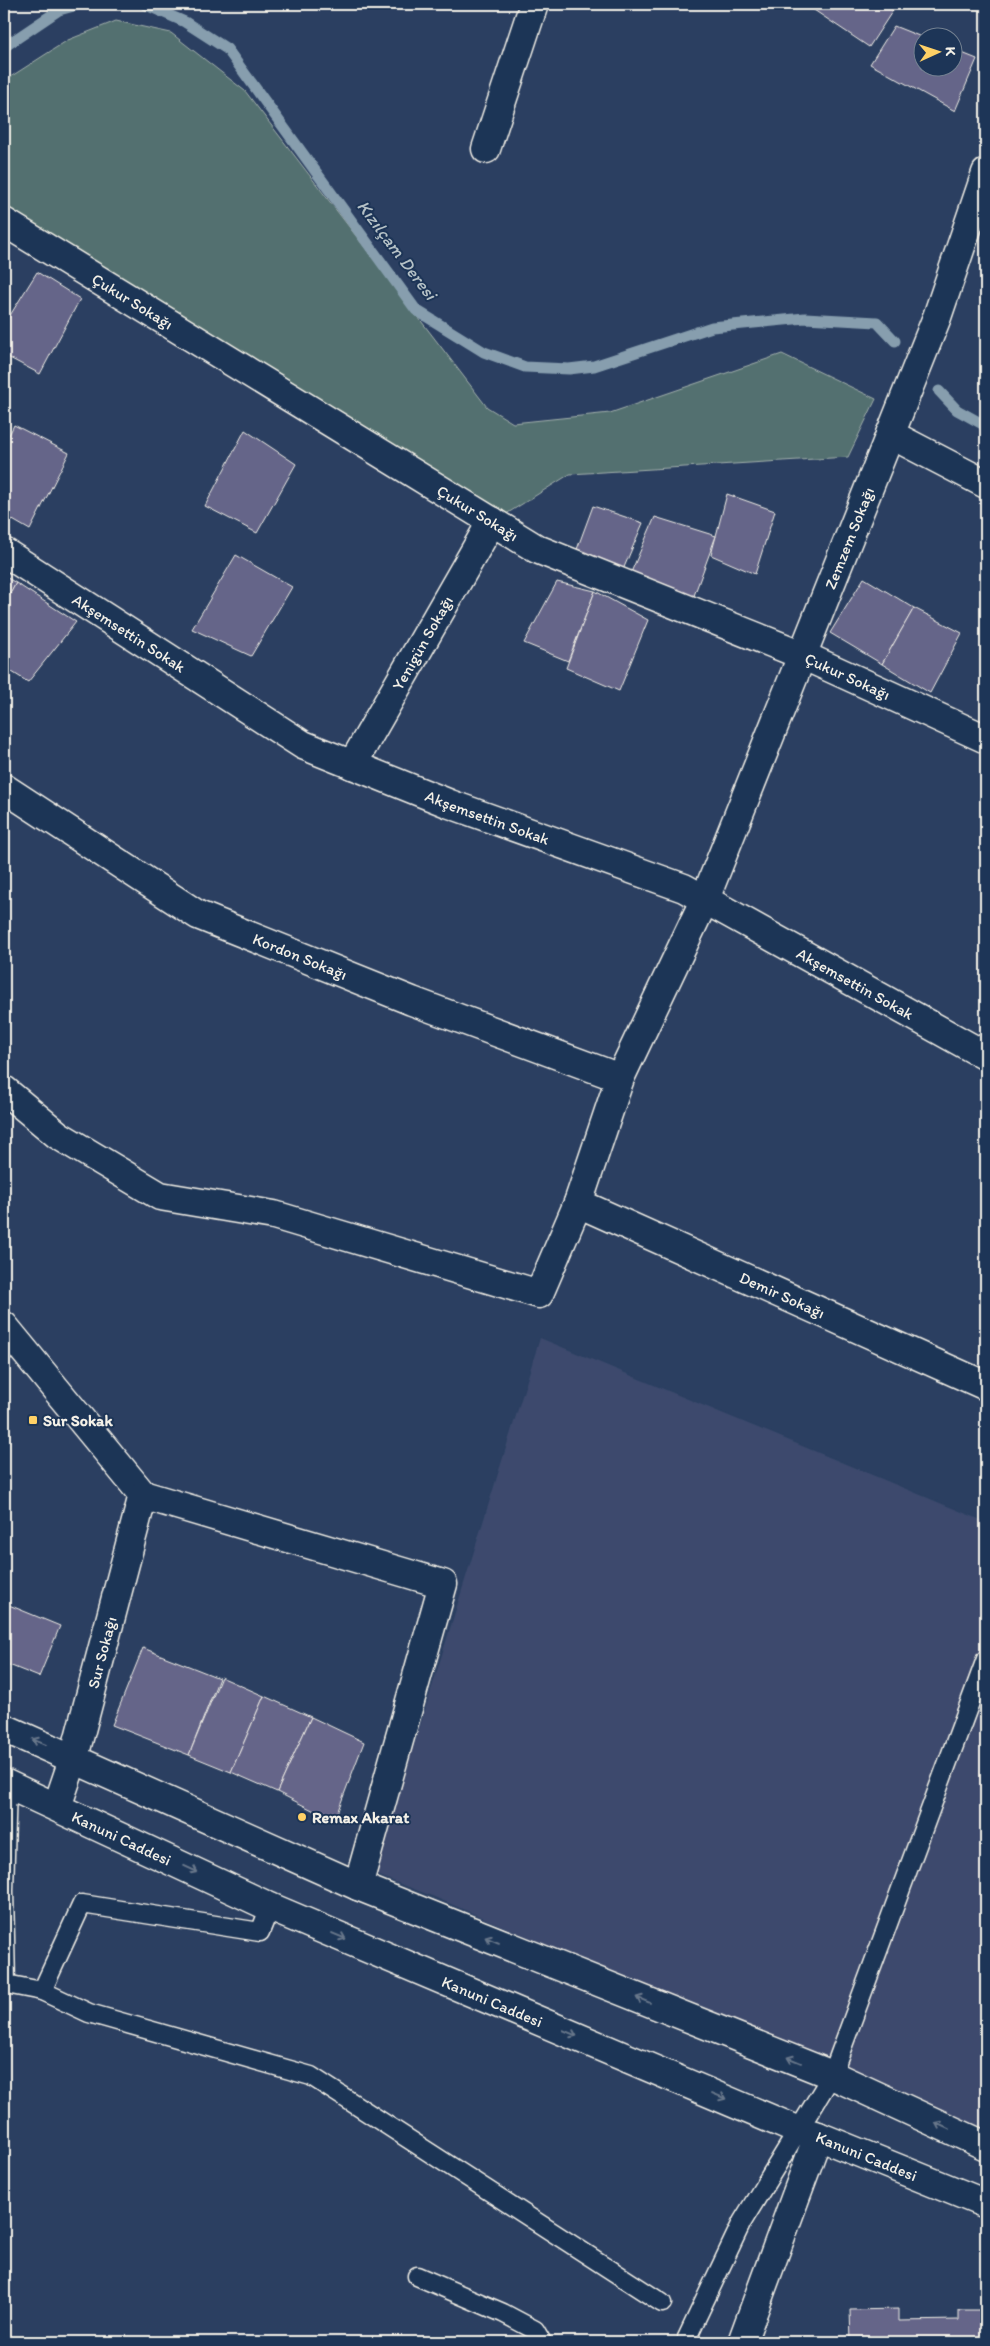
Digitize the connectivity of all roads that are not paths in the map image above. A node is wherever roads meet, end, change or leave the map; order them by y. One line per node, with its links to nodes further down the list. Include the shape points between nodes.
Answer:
1 (534, 4): 2 (street)
2 (486, 149)
3 (986, 173): 5 (street, Zemzem Sokağı, via 937,317)
4 (4, 222): 7 (street, Çukur Sokağı)
5 (890, 434): 6 (street); 9 (street, Zemzem Sokağı)
6 (986, 484)
7 (492, 521): 9 (street, Çukur Sokağı, via 538,548); 11 (street, Yenigün Sokağı)
8 (4, 552): 11 (street, Akşemsettin Sokak, via 303,745)
9 (802, 655): 10 (street, Çukur Sokağı); 13 (street, Zemzem Sokağı)
10 (986, 739)
11 (352, 765): 13 (street, Akşemsettin Sokak, via 450,804 684,888)
12 (4, 788): 15 (street, Kordon Sokağı, via 198,915 412,1001)
13 (705, 899): 14 (street, Akşemsettin Sokak); 15 (street, Zemzem Sokağı)
14 (986, 1056)
15 (620, 1078): 17 (street, Zemzem Sokağı)
16 (4, 1090): 17 (street, Zemzem Sokağı, via 58,1135 160,1196 274,1215 539,1294)
17 (578, 1203): 21 (street, Demir Sokağı)
18 (4, 1326): 20 (street)
19 (4, 1354): 20 (street)
20 (32, 1361): 22 (street)
21 (986, 1386)
22 (143, 1495): 25 (street, Sur Sokağı); 28 (street, via 443,1584)
23 (986, 1658): 31 (lane)
24 (4, 1728): 25 (street, one-way to 24)
25 (74, 1757): 27 (street, Sur Sokağı); 28 (street)
26 (5, 1784): 27 (street, Kanuni Caddesi); 30 (lane, via 6,1984)
27 (57, 1807): 29 (street, Kanuni Caddesi, one-way to 29)
28 (358, 1886): 31 (street, one-way to 28)
29 (270, 1906): 30 (lane, via 260,1932 82,1904); 32 (street, Kanuni Caddesi, one-way to 32)
30 (42, 1991): 36 (lane, via 89,2013 312,2076)
31 (832, 2076): 32 (lane); 33 (street, one-way to 31)
32 (808, 2133): 34 (street, Kanuni Caddesi); 38 (lane, via 742,2222); 39 (street)
33 (986, 2146)
34 (986, 2204)
35 (417, 2276): 37 (lane, via 535,2330)
36 (662, 2303)
37 (542, 2342)
38 (685, 2342)
39 (742, 2342)

